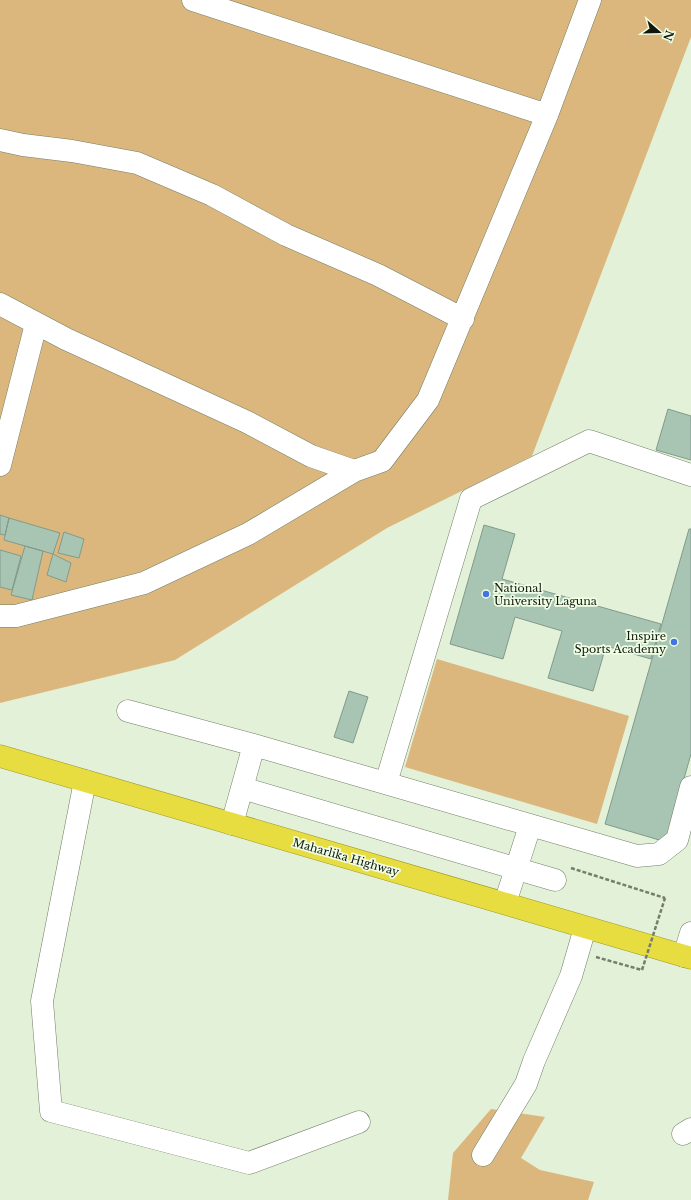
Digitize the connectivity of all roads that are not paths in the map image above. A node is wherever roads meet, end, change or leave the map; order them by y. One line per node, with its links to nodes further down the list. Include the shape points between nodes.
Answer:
1 (193, 0): 3 (street)
2 (590, 0): 3 (street)
3 (547, 115): 6 (street)
4 (0, 140): 6 (street, via 138,163 212,195 286,235 378,275)
5 (0, 304): 7 (street)
6 (463, 319): 9 (street, via 428,400 382,461)
7 (36, 324): 8 (street); 9 (street, via 247,422 311,456)
8 (0, 465)
9 (354, 471): 11 (street, via 248,534 144,583 16,616)
10 (691, 475): 16 (street, via 589,441 471,499)
11 (0, 616)
12 (128, 711): 13 (street)
13 (254, 745): 16 (street); 18 (street)
14 (0, 756): 15 (highway, Maharlika Highway)
15 (85, 781): 19 (highway, Maharlika Highway); 27 (street, via 42,1001 51,1110 249,1163)
16 (386, 783): 20 (street)
17 (691, 787): 20 (street, via 677,840 659,854 637,856)
18 (242, 788): 19 (street); 21 (street)
19 (232, 824): 23 (highway, Maharlika Highway)
20 (530, 826): 21 (street)
21 (516, 868): 22 (street); 23 (street)
22 (560, 873)
23 (506, 903): 24 (highway, Maharlika Highway)
24 (585, 928): 26 (highway, Maharlika Highway); 28 (street, via 571,976 526,1084)
25 (691, 933): 26 (street)
26 (688, 957)
27 (359, 1122)
28 (483, 1155)

